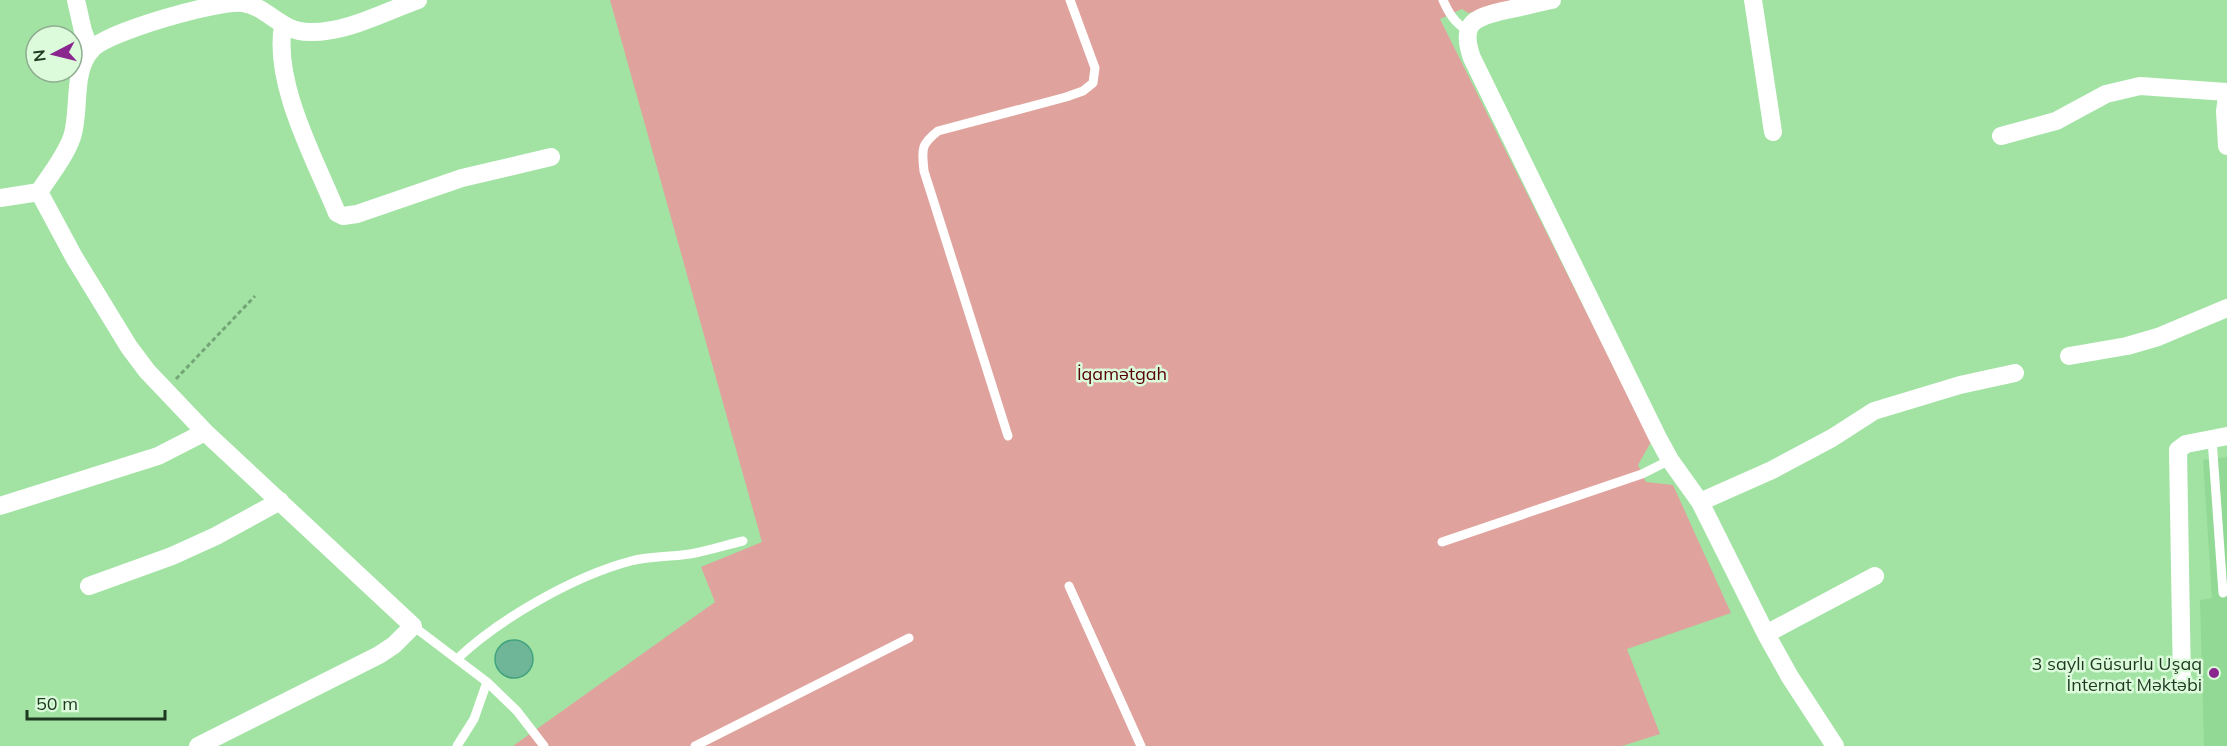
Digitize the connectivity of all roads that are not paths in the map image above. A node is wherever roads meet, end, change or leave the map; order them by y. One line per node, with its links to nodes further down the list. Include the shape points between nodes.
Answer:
1 (76, 0): 10 (street)
2 (418, 0): 8 (street, via 335,30 301,32)
3 (1070, 0): 23 (lane, via 1095,68 1093,83 1066,97 938,131 926,141 922,155)
4 (1443, 0): 9 (lane, via 1449,15)
5 (1552, 0): 9 (street, via 1480,17)
6 (1753, 0): 13 (street)
7 (254, 2): 8 (street); 10 (street, via 207,6 117,34)
8 (283, 26): 16 (street, via 282,62 292,103 337,213 343,216 462,177)
9 (1468, 31): 25 (street, via 1466,38 1472,58)
10 (91, 51): 17 (street, via 78,86 72,136)
11 (2227, 92): 14 (street, via 2140,86 2106,94 2056,121)
12 (2227, 97): 15 (street)
13 (1773, 132)
14 (2001, 136)
15 (2227, 146)
16 (551, 157)
17 (39, 192): 18 (street); 22 (street, via 129,347)
18 (0, 198)
19 (2227, 308): 20 (street, via 2158,337)
20 (2069, 356)
21 (2015, 373): 27 (street, via 1874,411 1772,470)
22 (206, 432): 26 (street); 28 (street, via 158,456)
23 (1008, 436)
24 (2220, 438): 31 (lane); 41 (street, via 2186,444 2178,450)
25 (1670, 460): 27 (street); 30 (lane, via 1642,474)
26 (280, 501): 33 (street, via 181,552); 36 (street)
27 (1700, 502): 37 (street)
28 (0, 506)
29 (743, 540): 39 (lane, via 688,554 633,560 590,575 490,630)
30 (1442, 542)
31 (2224, 552): 35 (lane)
32 (1875, 576): 37 (street)
33 (89, 586)
34 (1069, 586): 46 (lane)
35 (2223, 593)
36 (413, 626): 39 (lane); 42 (street, via 379,655)
37 (1766, 634): 47 (street)
38 (909, 638): 45 (lane)
39 (457, 659): 40 (lane)
40 (487, 682): 43 (lane, via 474,719); 44 (lane, via 517,711)
41 (2182, 684)
42 (198, 746)
43 (457, 746)
44 (544, 746)
45 (695, 746)
46 (1141, 746)
47 (1835, 746)

